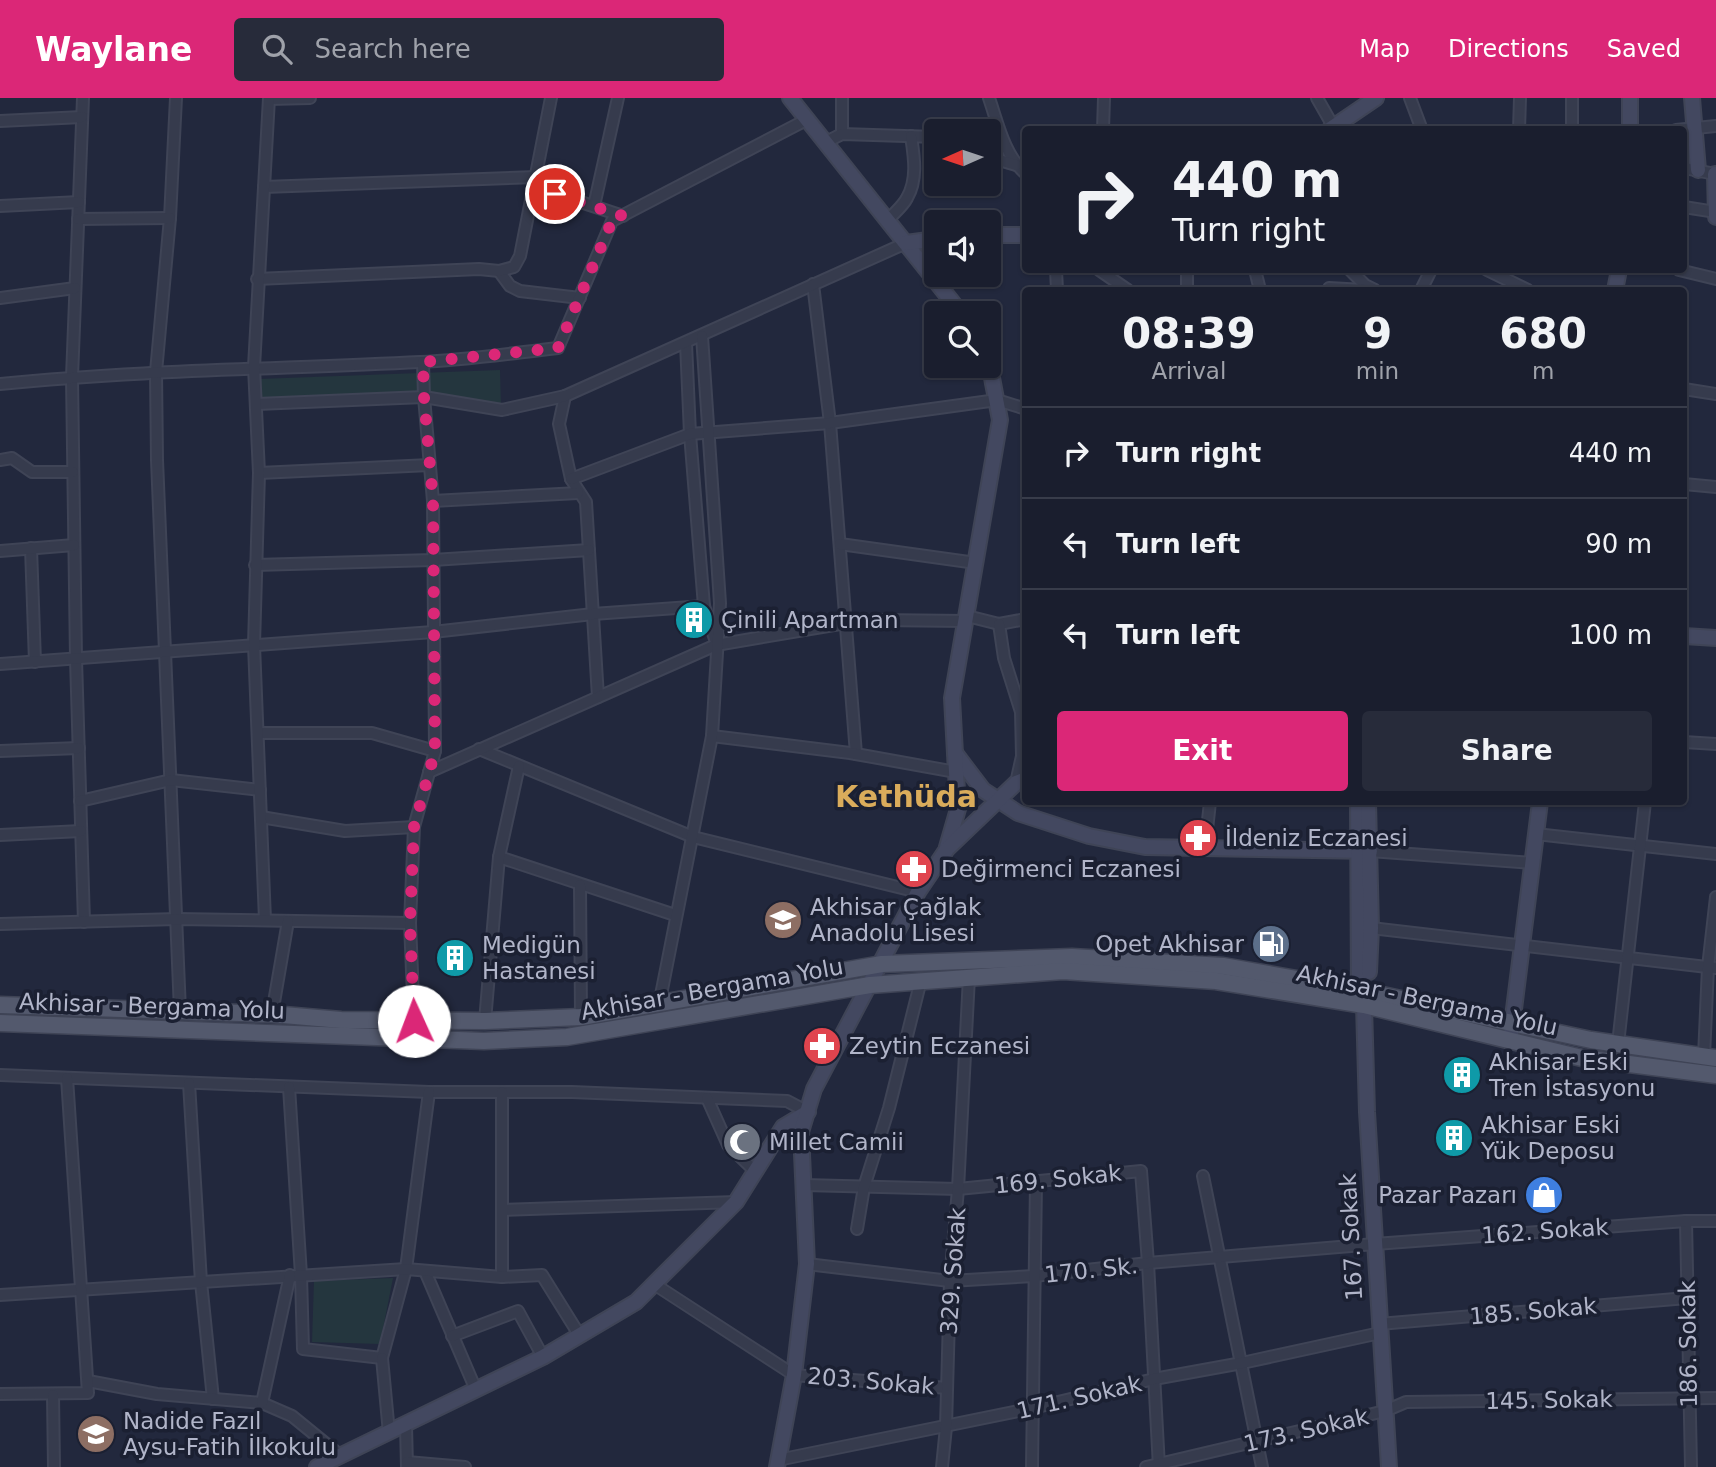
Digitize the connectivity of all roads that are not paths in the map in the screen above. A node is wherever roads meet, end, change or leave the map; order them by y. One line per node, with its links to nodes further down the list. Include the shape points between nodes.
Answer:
1 (83, 98): 18 (street)
2 (176, 98): 48 (street)
3 (310, 98): 17 (street)
4 (551, 98): 40 (street)
5 (618, 98): 44 (street)
6 (790, 98): 19 (street)
7 (842, 98): 31 (street)
8 (989, 98): 36 (street)
9 (1104, 98): 21 (street)
10 (1317, 98): 22 (street)
11 (1376, 98): 23 (street)
12 (1410, 98): 24 (street)
13 (1520, 98): 25 (street)
14 (1572, 98): 26 (street)
15 (1630, 98): 27 (street)
16 (1692, 98): 29 (street)
17 (269, 99): 41 (street)
18 (82, 117): 20 (street); 42 (street)
19 (806, 120): 34 (street); 47 (street)
20 (0, 121)
21 (1103, 126)
22 (1330, 126)
23 (1334, 126)
24 (1420, 126)
25 (1519, 126)
26 (1573, 126)
27 (1630, 126)
28 (1716, 126): 29 (street)
29 (1695, 128): 30 (street); 37 (street)
30 (1687, 129)
31 (842, 134): 32 (street); 34 (street)
32 (911, 136): 33 (street); 50 (street, via 913,180 907,199)
33 (924, 137)
34 (824, 143): 50 (street)
35 (1001, 161): 36 (street)
36 (1016, 165): 38 (street)
37 (1691, 169): 39 (street)
38 (1022, 170)
39 (1715, 174): 46 (street)
40 (536, 182): 41 (street); 44 (street); 55 (street, via 520,256 514,267)
41 (264, 187): 60 (street)
42 (79, 202): 43 (street); 49 (street)
43 (0, 206)
44 (594, 206): 47 (street)
45 (1687, 208): 46 (street)
46 (1716, 214)
47 (623, 216): 68 (street, via 612,221)
48 (170, 218): 49 (street); 74 (street)
49 (78, 219): 66 (street)
50 (888, 220): 54 (street)
51 (1001, 235): 52 (street)
52 (1022, 235)
53 (924, 241): 54 (street)
54 (906, 243): 62 (street); 69 (street)
55 (499, 271): 60 (street); 68 (street, via 520,291)
56 (1687, 272): 61 (street)
57 (1103, 273): 63 (street)
58 (1353, 273): 64 (street)
59 (1493, 273): 65 (street)
60 (257, 279): 73 (street)
61 (1716, 279)
62 (813, 284): 70 (street); 85 (street)
63 (1124, 287)
64 (1365, 287)
65 (1522, 287)
66 (75, 288): 67 (street); 75 (street)
67 (0, 298)
68 (580, 298): 72 (street, via 558,348)
69 (952, 301)
70 (702, 336): 71 (street); 86 (street)
71 (686, 343): 80 (street); 87 (street)
72 (423, 362): 73 (street); 81 (street)
73 (254, 367): 74 (street); 83 (street)
74 (156, 372): 75 (street); 116 (street)
75 (72, 377): 77 (street); 90 (street)
76 (992, 378): 82 (street)
77 (0, 384)
78 (1687, 389): 79 (street)
79 (1716, 394)
80 (565, 396): 81 (street, via 502,410); 92 (street, via 559,424)
81 (424, 397): 83 (street); 89 (street)
82 (997, 400): 84 (street); 85 (street); 103 (street, via 1000,420)
83 (257, 404): 91 (street)
84 (1022, 408)
85 (830, 423): 86 (street); 97 (street)
86 (710, 433): 87 (street); 115 (street, via 720,603)
87 (690, 434): 92 (street); 105 (street)
88 (0, 460): 90 (street, via 12,458 32,471)
89 (430, 466): 91 (street); 96 (street)
90 (73, 472): 98 (street)
91 (258, 473): 104 (street)
92 (571, 479): 95 (street)
93 (1687, 484): 94 (street)
94 (1716, 487)
95 (578, 493): 96 (street); 100 (street, via 586,502)
96 (433, 501): 102 (street)
97 (840, 544): 103 (street); 109 (street)
98 (74, 545): 99 (street); 117 (street)
99 (31, 548): 101 (street); 118 (street)
100 (589, 550): 102 (street); 106 (street)
101 (0, 551)
102 (433, 561): 104 (street); 111 (street)
103 (976, 563): 107 (street)
104 (255, 565): 114 (street)
105 (704, 606): 106 (street); 115 (street)
106 (593, 614): 111 (street); 120 (street)
107 (967, 619): 109 (street); 110 (street); 129 (street, via 952,698)
108 (1022, 620): 110 (street)
109 (846, 623): 115 (street); 130 (street)
110 (999, 624): 135 (street, via 1003,658 1021,712)
111 (433, 632): 114 (street); 128 (street)
112 (1687, 636): 113 (street)
113 (1716, 638)
114 (254, 645): 116 (street); 121 (street)
115 (716, 645): 120 (street); 122 (street)
116 (165, 653): 117 (street); 134 (street)
117 (76, 659): 118 (street); 125 (street)
118 (35, 662): 119 (street)
119 (0, 664)
120 (598, 696): 126 (street)
121 (258, 733): 128 (street, via 372,733); 136 (street)
122 (712, 736): 130 (street); 149 (street)
123 (1687, 742): 124 (street)
124 (1716, 744)
125 (79, 748): 127 (street); 138 (street)
126 (479, 749): 131 (street); 132 (street)
127 (0, 751)
128 (435, 751): 132 (street)
129 (955, 753): 133 (street); 137 (street, via 983,790)
130 (856, 754): 133 (street)
131 (519, 766): 149 (street); 155 (street)
132 (429, 772): 145 (street)
133 (956, 772): 152 (street, via 958,809)
134 (172, 780): 136 (street); 138 (street); 161 (street)
135 (1021, 781): 137 (street)
136 (260, 790): 144 (street)
137 (999, 800): 151 (street, via 1018,813 1089,836 1145,847); 152 (street)
138 (80, 801): 146 (street)
139 (1210, 805): 151 (street)
140 (1358, 805): 153 (street)
141 (1368, 805): 153 (street)
142 (1540, 805): 147 (street)
143 (1645, 805): 150 (street)
144 (261, 817): 145 (street, via 345,831); 162 (street)
145 (414, 827): 165 (street)
146 (81, 831): 148 (street); 164 (street)
147 (1536, 834): 150 (street); 156 (street)
148 (0, 835)
149 (693, 837): 158 (street); 160 (street)
150 (1640, 845): 154 (street); 169 (street)
151 (1205, 848): 153 (street)
152 (947, 849): 158 (street)
153 (1364, 851): 156 (street); 167 (street); 175 (street)
154 (1716, 853)
155 (499, 857): 157 (street); 182 (street)
156 (1532, 863): 168 (street)
157 (580, 885): 160 (street); 180 (street)
158 (918, 892): 170 (street)
159 (1716, 897): 171 (street)
160 (675, 915): 177 (street)
161 (177, 919): 162 (street); 164 (street); 178 (street)
162 (265, 920): 163 (street)
163 (288, 921): 165 (street); 179 (street)
164 (84, 922): 166 (street)
165 (410, 923): 181 (street)
166 (0, 924)
167 (1371, 928): 168 (street); 175 (street)
168 (1523, 945): 169 (street); 184 (street)
169 (1628, 957): 171 (street); 186 (street)
170 (882, 964): 174 (street); 175 (main road, Akhisar - Bergama Yolu, via 1072,957 1223,967); 177 (main road, Akhisar - Bergama Yolu)
171 (1712, 967): 187 (street)
172 (969, 977): 173 (main road, Akhisar - Bergama Yolu); 175 (main road, Akhisar - Bergama Yolu, via 1063,971); 202 (street, 329. Sokak)
173 (921, 980): 174 (main road, Akhisar - Bergama Yolu); 201 (street)
174 (870, 985): 183 (main road, Akhisar - Bergama Yolu, via 567,1037 484,1041); 196 (street, via 814,1089)
175 (1363, 995): 184 (main road, Akhisar - Bergama Yolu); 185 (main road, Akhisar - Bergama Yolu); 208 (street, 167. Sokak)
176 (0, 1004): 178 (main road, Akhisar - Bergama Yolu)
177 (659, 1005): 180 (main road, Akhisar - Bergama Yolu)
178 (180, 1011): 179 (main road, Akhisar - Bergama Yolu)
179 (272, 1014): 181 (main road, Akhisar - Bergama Yolu)
180 (582, 1017): 182 (main road, Akhisar - Bergama Yolu)
181 (414, 1021): 182 (main road, Akhisar - Bergama Yolu)
182 (485, 1021)
183 (0, 1023)
184 (1513, 1023): 185 (street); 186 (main road, Akhisar - Bergama Yolu)
185 (1509, 1040): 188 (main road, Akhisar - Bergama Yolu, via 1583,1058)
186 (1618, 1044): 187 (main road, Akhisar - Bergama Yolu)
187 (1710, 1057)
188 (1716, 1074)
189 (0, 1075): 190 (street)
190 (67, 1078): 191 (street); 220 (street)
191 (190, 1083): 192 (street); 218 (street)
192 (289, 1087): 193 (street); 214 (street)
193 (429, 1092): 194 (street); 212 (street)
194 (502, 1092): 195 (street); 204 (street)
195 (707, 1098): 196 (street, via 787,1101); 197 (street, via 728,1145)
196 (808, 1112): 197 (street, via 783,1127); 200 (street, via 801,1132)
197 (755, 1171): 203 (street)
198 (1203, 1176): 209 (street)
199 (1036, 1182): 202 (street, 169. Sokak); 210 (street, 169. Sokak, via 1141,1171); 215 (street)
200 (804, 1185): 201 (street, 169. Sokak); 211 (street)
201 (864, 1187): 202 (street, 169. Sokak); 207 (street)
202 (958, 1189): 217 (street, 329. Sokak)
203 (736, 1202): 204 (street); 219 (street)
204 (502, 1210): 216 (street)
205 (1686, 1221): 206 (street, 162. Sokak); 208 (street, 162. Sokak); 222 (street, 186. Sokak)
206 (1716, 1221)
207 (857, 1229)
208 (1375, 1244): 209 (street, 170. Sk.); 223 (street, 167. Sokak)
209 (1220, 1256): 210 (street, 170. Sk.); 228 (street)
210 (1148, 1263): 215 (street, 170. Sk.); 230 (street, 169. Sokak)
211 (807, 1264): 217 (street, 170. Sk.); 229 (street)
212 (407, 1269): 213 (street); 214 (street); 227 (street)
213 (425, 1271): 216 (street); 224 (street)
214 (295, 1275): 218 (street); 227 (street, via 303,1349); 239 (street)
215 (1034, 1276): 217 (street, 170. Sk.); 240 (street)
216 (502, 1277): 225 (street, via 542,1275)
217 (950, 1281): 232 (street, 329. Sokak)
218 (201, 1282): 220 (street); 238 (street)
219 (654, 1284): 225 (street, via 636,1302); 229 (street)
220 (80, 1291): 221 (street); 231 (street)
221 (0, 1295)
222 (1687, 1298): 223 (street, 185. Sokak); 236 (street, 186. Sokak)
223 (1379, 1329): 228 (street, 171. Sokak); 241 (street, 167. Sokak)
224 (453, 1336): 226 (street, via 518,1311); 233 (street)
225 (580, 1336): 226 (street)
226 (543, 1357): 233 (street)
227 (382, 1358): 244 (street)
228 (1241, 1363): 230 (street, 171. Sokak); 245 (street)
229 (794, 1375): 232 (street, 203. Sokak); 247 (street)
230 (1154, 1379): 240 (street, 171. Sokak); 249 (street, 169. Sokak)
231 (88, 1381): 235 (street, via 88,1393); 238 (street)
232 (947, 1388): 243 (street, 329. Sokak)
233 (476, 1391): 242 (street)
234 (0, 1394): 235 (street)
235 (53, 1395): 250 (street)
236 (1688, 1397): 237 (street, 145. Sokak); 241 (street, 145. Sokak, via 1406,1402); 258 (street, 186. Sokak)
237 (1716, 1398)
238 (214, 1399): 239 (street)
239 (262, 1403): 246 (street, via 292,1416)
240 (1033, 1408): 243 (street, 171. Sokak); 254 (street)
241 (1385, 1411): 245 (street, 173. Sokak); 257 (street, 167. Sokak)
242 (406, 1425): 244 (street); 248 (street)
243 (946, 1427): 247 (street, 171. Sokak); 253 (street, 329. Sokak)
244 (389, 1433): 246 (street)
245 (1258, 1441): 249 (street, 173. Sokak); 256 (street)
246 (341, 1456): 251 (street)
247 (778, 1464)
248 (407, 1465): 252 (street)
249 (1159, 1466): 255 (street, 173. Sokak)
250 (54, 1467)
251 (317, 1467)
252 (465, 1467)
253 (942, 1467)
254 (1032, 1467)
255 (1146, 1467)
256 (1262, 1467)
257 (1389, 1467)
258 (1692, 1467)

